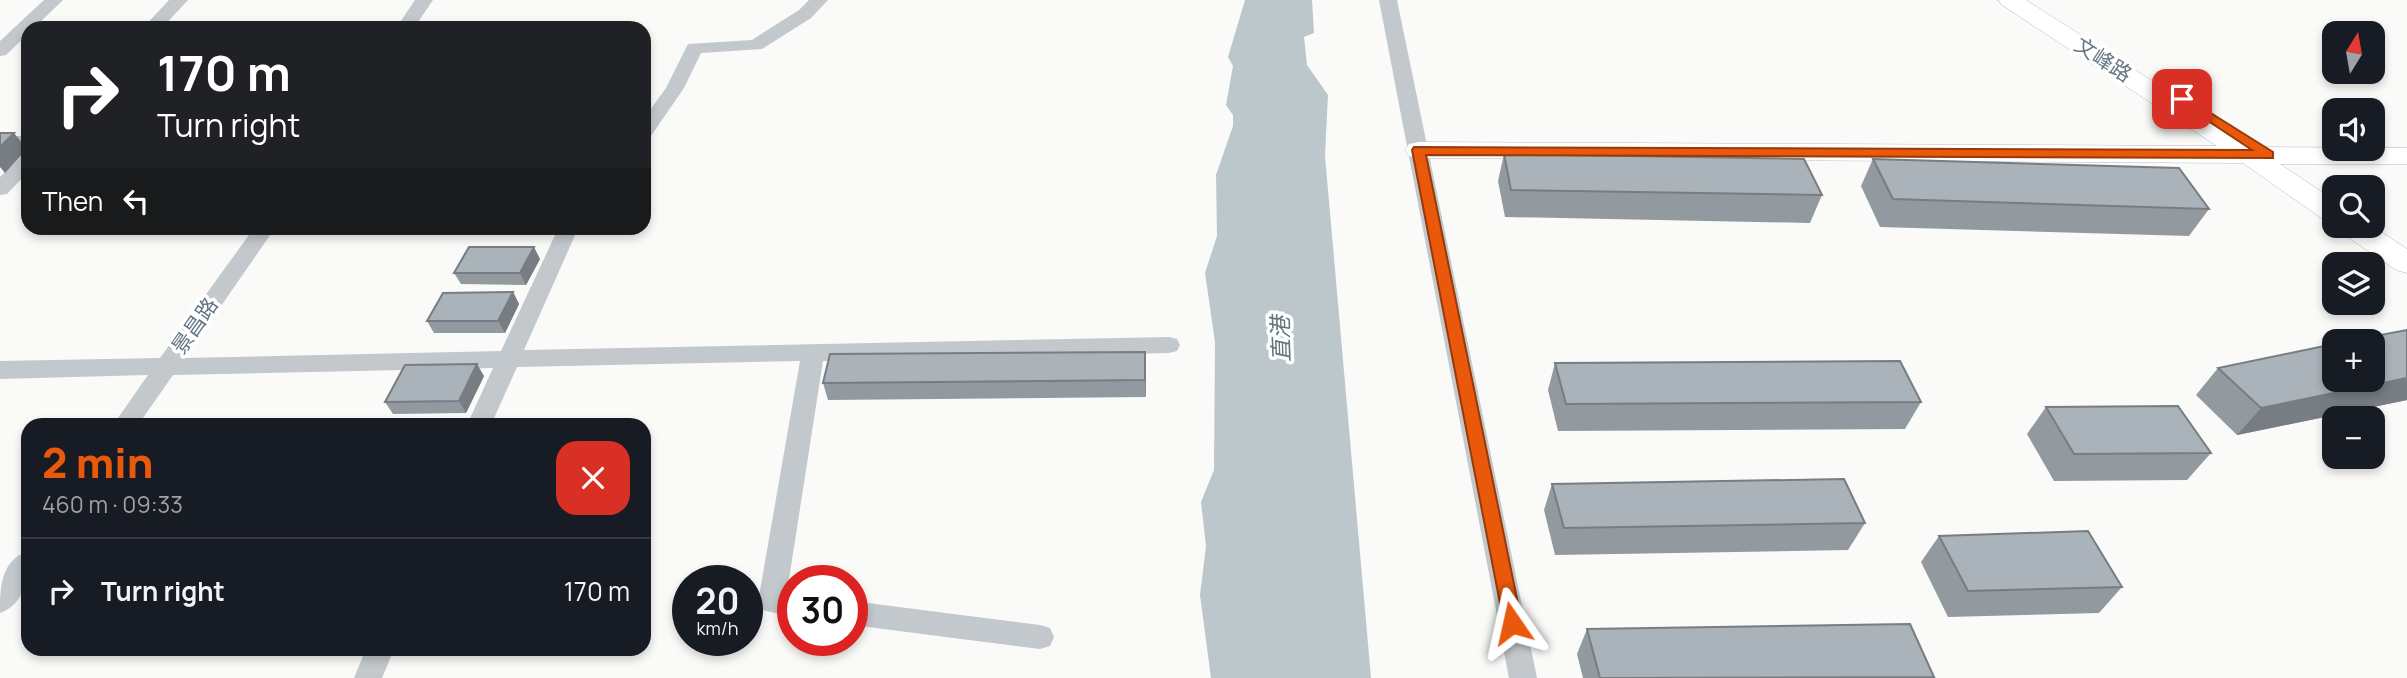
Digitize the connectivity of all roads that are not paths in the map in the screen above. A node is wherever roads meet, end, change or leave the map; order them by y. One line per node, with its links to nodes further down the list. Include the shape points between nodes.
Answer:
1 (54, 0): 8 (street)
2 (179, 0): 9 (street)
3 (424, 0): 10 (street)
4 (819, 0): 13 (street, via 805,15 757,46 694,48 675,88)
5 (1388, 0): 16 (street)
6 (2010, 0): 17 (street, 文峰路)
7 (2032, 0): 17 (street, 文峰路)
8 (32, 21)
9 (159, 21)
10 (410, 21)
11 (21, 31): 12 (street)
12 (0, 51)
13 (651, 122)
14 (0, 142): 15 (street)
15 (21, 142)
16 (1419, 150): 17 (street); 45 (street)
17 (2259, 155): 18 (street); 21 (street, 文峰路); 22 (street, 文峰路)
18 (2407, 156)
19 (21, 167): 20 (street)
20 (0, 189)
21 (2322, 191)
22 (2322, 205)
23 (2385, 233): 27 (street)
24 (260, 235): 32 (street, 景昌路)
25 (565, 235): 31 (street)
26 (2370, 238): 28 (street)
27 (2407, 248)
28 (2407, 263)
29 (1169, 345): 30 (street)
30 (813, 354): 31 (street); 36 (street)
31 (508, 361): 32 (street); 35 (street)
32 (168, 364): 33 (street); 34 (street, 景昌路)
33 (0, 370)
34 (130, 418)
35 (482, 418)
36 (778, 565)
37 (21, 572): 39 (street)
38 (777, 572): 40 (street, via 772,602)
39 (0, 601)
40 (777, 603)
41 (868, 614): 42 (street)
42 (1040, 637)
43 (377, 656): 44 (street)
44 (368, 678)
45 (1522, 678)

